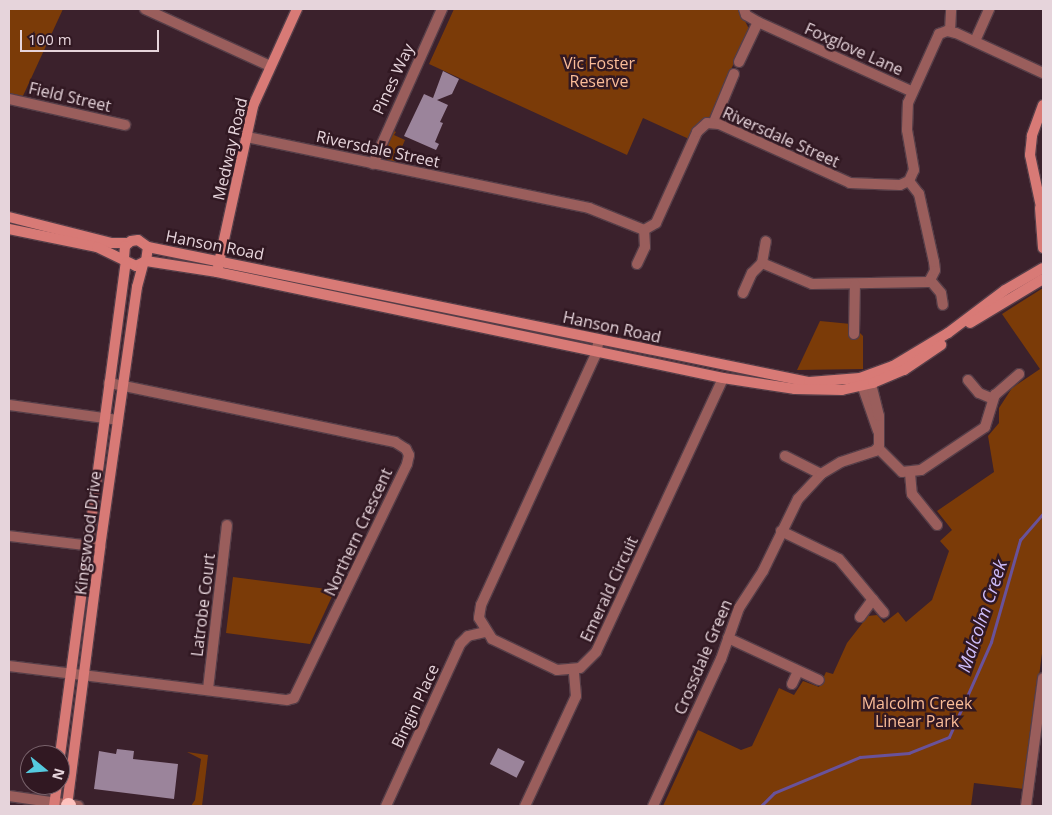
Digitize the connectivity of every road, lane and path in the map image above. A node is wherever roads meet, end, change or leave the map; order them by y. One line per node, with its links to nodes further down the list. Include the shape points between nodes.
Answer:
1 (296, 9): 11 (street, Medway Road)
2 (442, 9): 20 (street, Pines Way)
3 (744, 9): 7 (street, Foxglove Lane)
4 (950, 9): 8 (street)
5 (989, 9): 9 (street)
6 (152, 10): 11 (street)
7 (758, 22): 10 (street); 14 (street, Foxglove Lane)
8 (950, 31): 9 (street); 14 (street, via 936,37)
9 (974, 41): 12 (street)
10 (739, 62)
11 (270, 66): 19 (street, Medway Road, via 256,98)
12 (1043, 73)
13 (734, 74): 17 (street)
14 (911, 91): 21 (street, via 906,119 914,170)
15 (9, 101): 18 (street, Field Street)
16 (1043, 106): 22 (street, via 1032,136 1030,155)
17 (714, 122): 21 (street, Riversdale Street, via 850,183 894,185); 25 (street, Riversdale Street, via 703,125 697,132 656,223)
18 (125, 125)
19 (247, 137): 20 (street, Riversdale Street); 31 (street, Medway Road)
20 (373, 164): 25 (street, Riversdale Street, via 589,208)
21 (909, 181): 38 (street, via 921,199 934,265)
22 (1042, 212): 29 (street)
23 (9, 217): 27 (street, via 111,243)
24 (9, 229): 30 (street, via 97,247)
25 (644, 230): 34 (street, via 645,247)
26 (766, 241): 33 (street)
27 (128, 243): 28 (street, via 138,240); 30 (street)
28 (148, 247): 31 (street, Hanson Road); 32 (street)
29 (1043, 248)
30 (125, 260): 32 (street, via 132,265); 42 (street, Kingswood Drive)
31 (220, 261): 36 (street, Medway Road); 45 (street, Hanson Road)
32 (144, 263): 36 (street, Hanson Road); 43 (street, Kingswood Drive)
33 (762, 263): 39 (street, via 812,284); 40 (street, via 752,273)
34 (637, 264)
35 (1043, 268): 51 (street, Hanson Road, via 1005,290 928,346)
36 (217, 272): 46 (street, Hanson Road)
37 (1043, 278): 51 (street, Hanson Road, via 904,370)
38 (930, 280): 39 (street, via 920,285); 41 (street, via 941,293)
39 (855, 284): 44 (street)
40 (743, 293)
41 (943, 305)
42 (120, 310): 43 (street); 52 (street, Kingswood Drive)
43 (133, 312): 53 (street, Kingswood Drive)
44 (854, 334)
45 (599, 340): 46 (street); 47 (street, Hanson Road)
46 (597, 351): 49 (street, Hanson Road); 71 (street, via 481,605 479,618)
47 (728, 367): 49 (street); 51 (street, Hanson Road, via 809,382)
48 (1019, 374): 54 (street)
49 (723, 378): 51 (street, Hanson Road, via 809,390); 74 (street, Emerald Circuit, via 596,652 587,664)
50 (968, 380): 54 (street, via 979,393)
51 (866, 381): 58 (street, via 880,437)
52 (109, 383): 53 (street, Northern Crescent); 56 (street, Kingswood Drive)
53 (123, 385): 57 (street, Kingswood Drive); 81 (street, Northern Crescent, via 395,442 404,446 409,455 299,692 287,700)
54 (993, 398): 60 (street, via 985,427 921,470)
55 (9, 405): 56 (street)
56 (104, 419): 57 (street); 66 (street, Kingswood Drive)
57 (118, 420): 67 (street, Kingswood Drive)
58 (878, 448): 60 (street, via 899,470); 61 (street, Crossdale Green, via 841,462)
59 (785, 456): 61 (street)
60 (910, 473): 63 (street, via 912,494)
61 (821, 474): 64 (street, Crossdale Green, via 798,500)
62 (227, 525): 81 (street, Latrobe Court)
63 (938, 526)
64 (781, 531): 68 (street, via 839,559); 72 (street, Crossdale Green, via 763,571 739,608)
65 (9, 536): 66 (street)
66 (87, 546): 67 (street); 77 (street, Kingswood Drive)
67 (100, 547): 76 (street, Kingswood Drive)
68 (872, 599): 69 (street); 70 (street)
69 (884, 613)
70 (860, 617)
71 (485, 632): 74 (street, via 492,639 557,670); 87 (street, Bingin Place, via 476,632 460,644)
72 (728, 638): 75 (street); 89 (street, Crossdale Green)
73 (9, 666): 77 (street, Northern Crescent)
74 (574, 671): 88 (street, via 576,696)
75 (798, 671): 78 (street); 80 (street)
76 (85, 673): 77 (street, Northern Crescent); 81 (street, Northern Crescent); 84 (street, Kingswood Drive)
77 (70, 674): 82 (street, Kingswood Drive)
78 (819, 680)
79 (1043, 680): 90 (street)
80 (792, 684)
81 (208, 689)
82 (61, 745)
83 (70, 763): 84 (street)
84 (73, 763): 86 (street, Kingswood Drive)
85 (9, 796): 86 (street)
86 (65, 805)
87 (386, 806)
88 (525, 806)
89 (653, 806)
90 (1026, 806)

